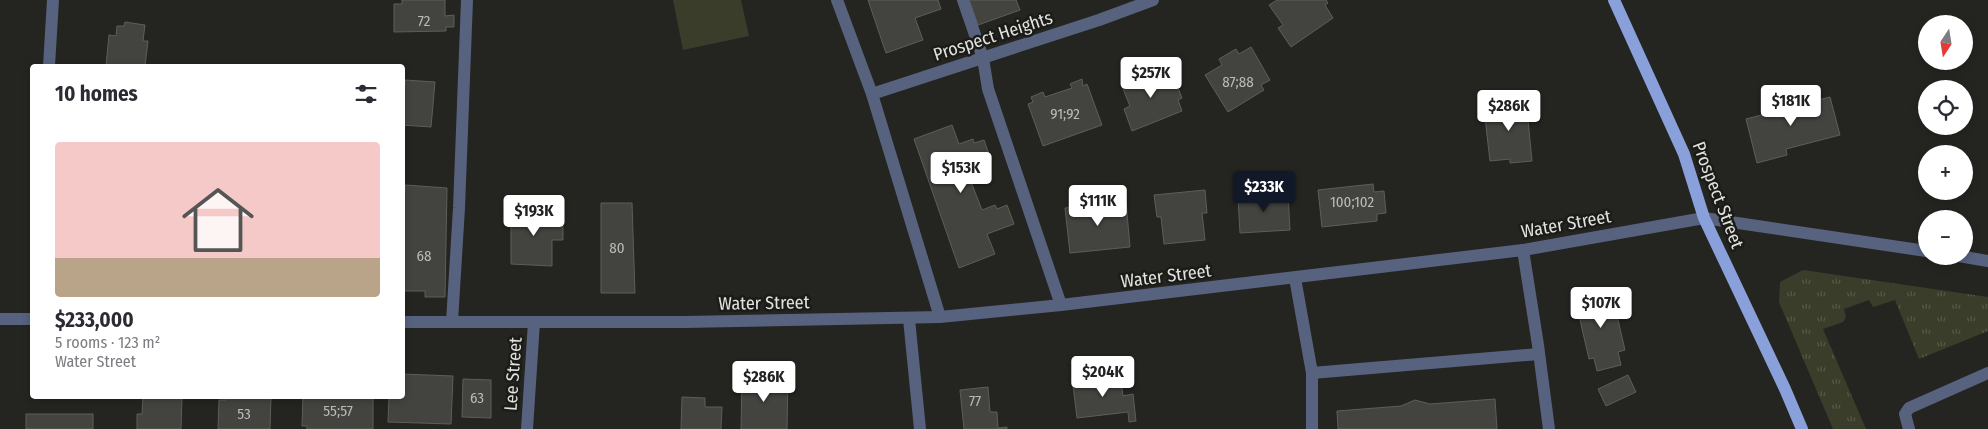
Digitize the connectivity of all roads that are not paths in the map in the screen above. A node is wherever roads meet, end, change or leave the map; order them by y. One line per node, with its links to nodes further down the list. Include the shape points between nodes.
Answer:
1 (53, 0): 8 (street)
2 (467, 0): 22 (street)
3 (837, 0): 9 (street)
4 (963, 0): 7 (street)
5 (1153, 0): 7 (street, Prospect Heights)
6 (1614, 0): 10 (main road, Prospect Street, via 1684,154)
7 (984, 58): 9 (street, Prospect Heights); 16 (street, via 988,89)
8 (49, 64)
9 (872, 94): 17 (street)
10 (1704, 218): 11 (street, Water Street); 12 (street, Water Street); 31 (main road, Prospect Street)
11 (1523, 250): 15 (street, Water Street); 24 (street)
12 (1918, 250)
13 (1973, 258): 14 (street)
14 (1988, 261)
15 (1295, 278): 16 (street, Water Street); 25 (street)
16 (1062, 305): 17 (street, Water Street)
17 (940, 317): 20 (street, Water Street)
18 (0, 319): 19 (street)
19 (30, 319)
20 (909, 319): 23 (street, Water Street); 28 (street)
21 (405, 322): 22 (street, Water Street)
22 (452, 322): 23 (street, Water Street)
23 (534, 322): 27 (street, Lee Street)
24 (1539, 354): 25 (street); 30 (street)
25 (1312, 373): 29 (street)
26 (1988, 373): 32 (street, via 1909,408 1905,414)
27 (527, 429)
28 (920, 429)
29 (1312, 429)
30 (1549, 429)
31 (1802, 429)
32 (1909, 429)

